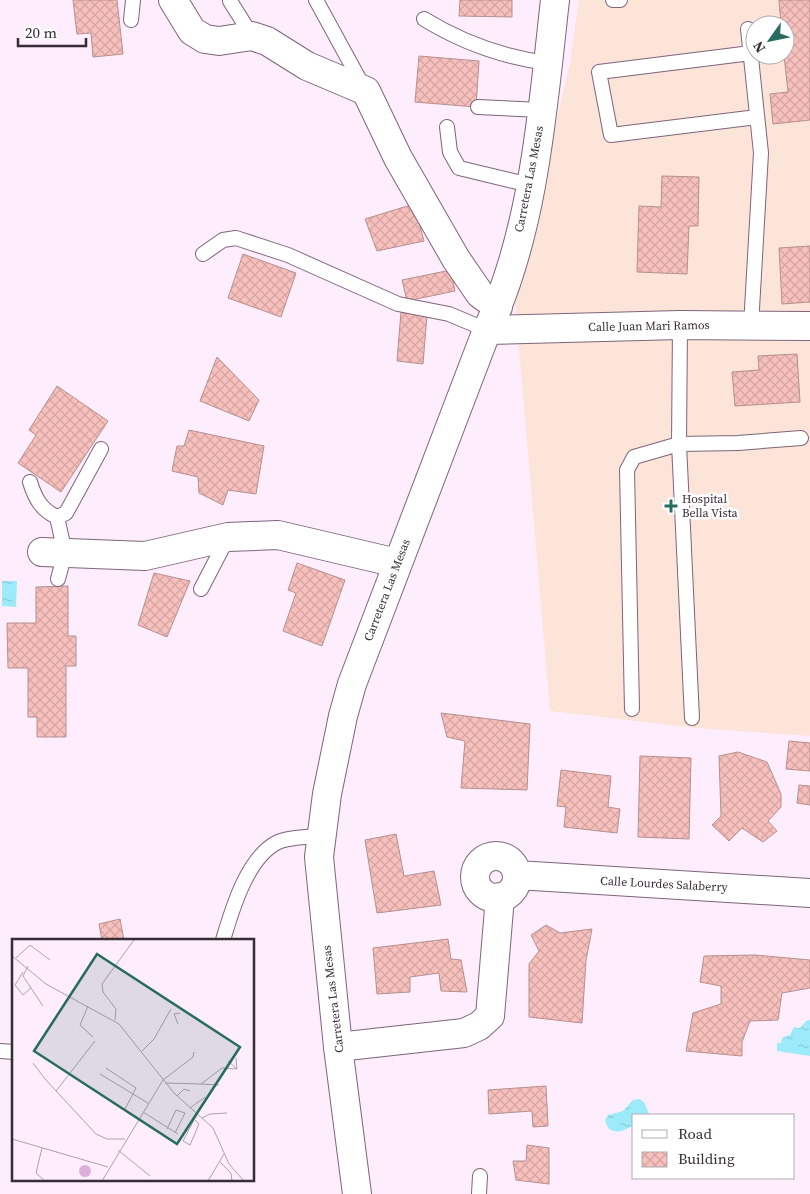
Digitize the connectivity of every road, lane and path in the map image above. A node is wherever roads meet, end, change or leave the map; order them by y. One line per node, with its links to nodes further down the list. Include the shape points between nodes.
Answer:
1 (133, 0): 9 (lane)
2 (173, 0): 10 (street, via 192,30 205,39 219,41)
3 (316, 0): 14 (lane)
4 (555, 0): 12 (street, Carretera Las Mesas)
5 (613, 0): 6 (lane)
6 (620, 0)
7 (230, 1): 10 (lane)
8 (424, 19): 12 (lane, via 458,39 480,47 514,59)
9 (131, 20)
10 (252, 36): 14 (street, via 267,41 307,66)
11 (745, 54): 17 (lane, via 599,72 611,135)
12 (548, 63): 16 (street, Carretera Las Mesas)
13 (751, 65): 17 (lane)
14 (366, 91): 21 (street, via 398,158)
15 (478, 107): 16 (lane)
16 (542, 110): 19 (street, Carretera Las Mesas)
17 (757, 117): 23 (lane, via 761,153)
18 (447, 127): 19 (lane, via 450,152 459,168)
19 (530, 185): 21 (street, Carretera Las Mesas, via 525,215)
20 (203, 254): 21 (lane, via 223,240 236,238 288,255 398,304)
21 (492, 318): 22 (street, Calle Juan Mari Ramos); 32 (street, Carretera Las Mesas)
22 (680, 325): 23 (street, Calle Juan Mari Ramos); 26 (lane)
23 (751, 326): 24 (street, Calle Juan Mari Ramos)
24 (810, 326)
25 (801, 438): 26 (lane)
26 (679, 444): 35 (lane, via 634,457 627,470); 36 (lane)
27 (101, 450): 29 (lane, via 66,513)
28 (30, 482): 29 (lane, via 42,508)
29 (57, 517): 31 (lane)
30 (228, 537): 31 (street, via 145,556); 32 (street, via 278,535); 34 (lane)
31 (54, 552): 33 (lane)
32 (397, 563): 37 (street, Carretera Las Mesas, via 352,684)
33 (58, 579)
34 (201, 589)
35 (632, 709)
36 (692, 718)
37 (320, 836): 41 (lane, via 279,841 263,855 244,883); 42 (street, Carretera Las Mesas, via 324,923)
38 (517, 875): 39 (street, Calle Lourdes Salaberry); 40 (street, via 511,892); 40 (street, via 512,862 499,856 485,859 480,864 476,877 481,890 493,898)
39 (810, 893)
40 (500, 897): 42 (street, via 490,1016 464,1033)
41 (223, 939)
42 (338, 1047): 44 (street, Carretera Las Mesas)
43 (480, 1176): 45 (lane)
44 (358, 1194)
45 (479, 1194)

